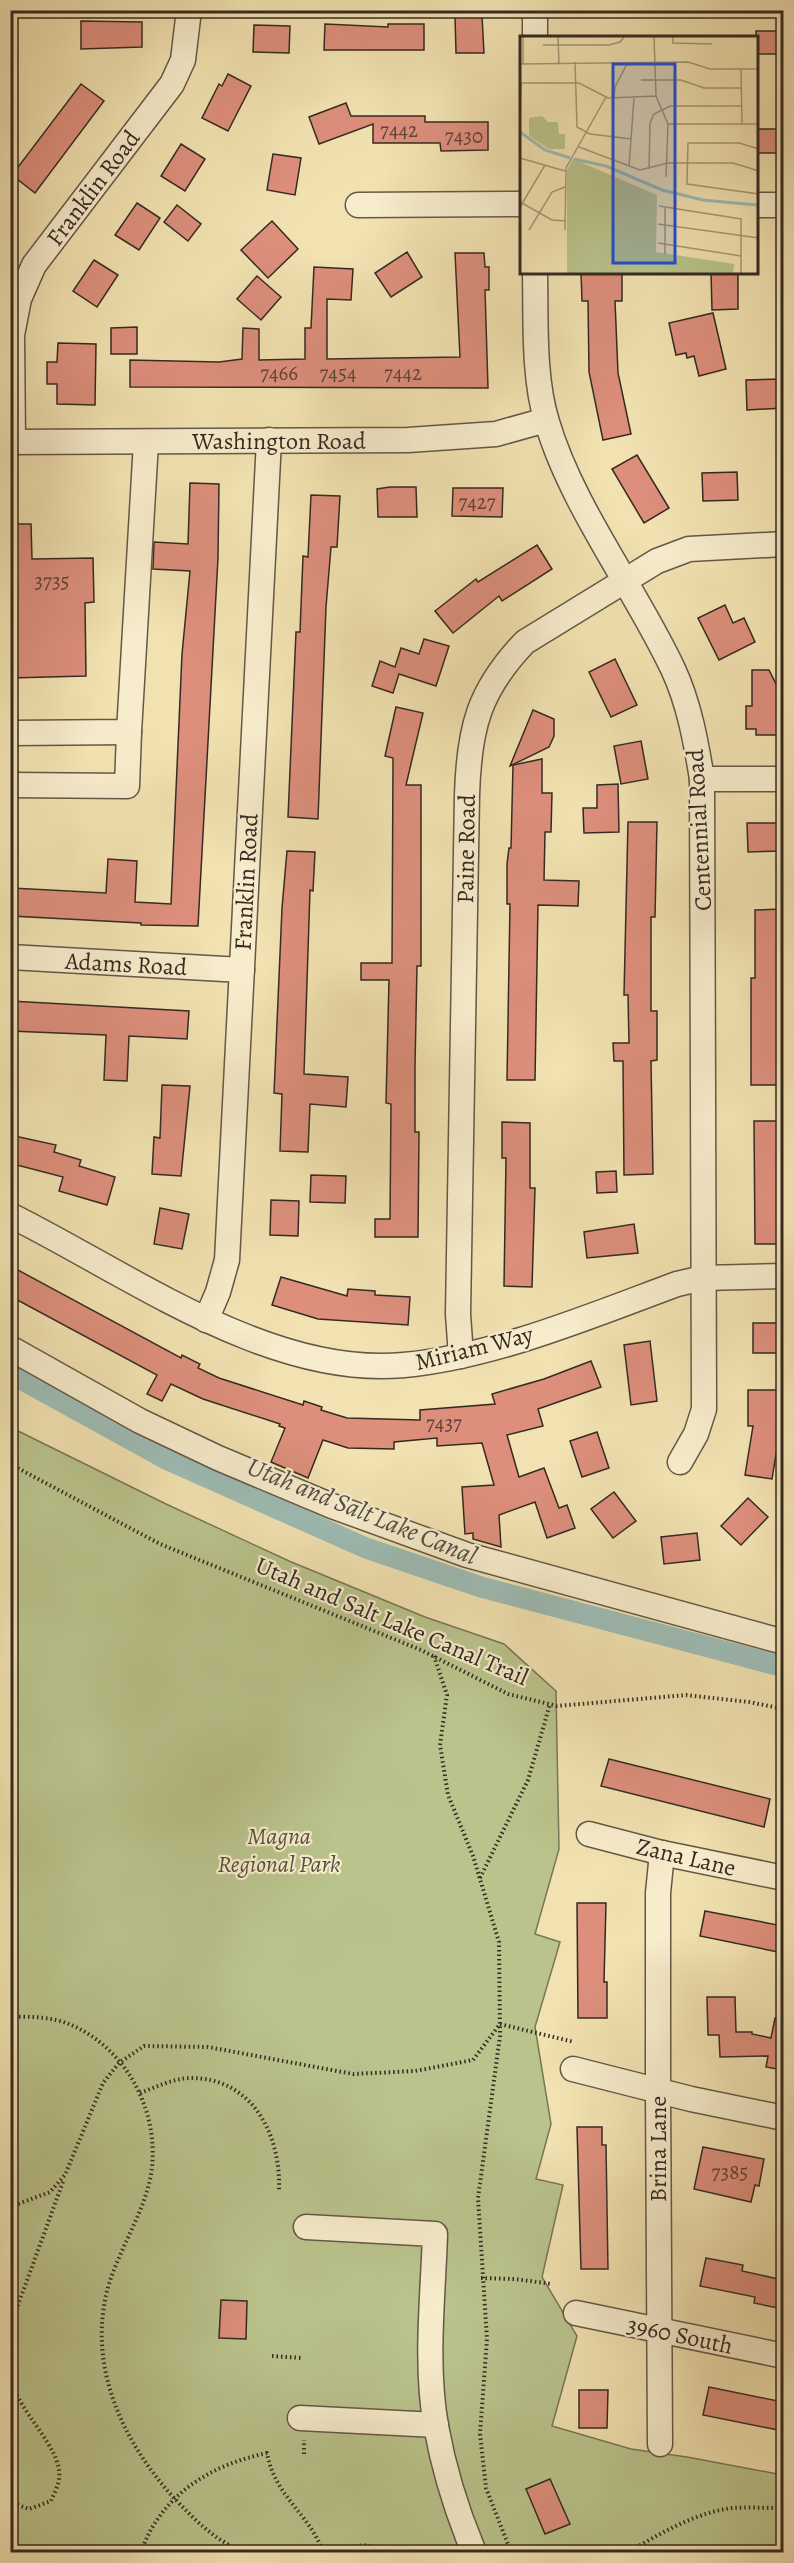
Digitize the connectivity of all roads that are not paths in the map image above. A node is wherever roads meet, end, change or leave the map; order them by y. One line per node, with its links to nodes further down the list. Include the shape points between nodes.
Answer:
1 (189, 10): 11 (street, Franklin Road, via 183,60 172,84 34,265 19,299 12,335)
2 (535, 10): 3 (street)
3 (535, 36)
4 (520, 204): 5 (street)
5 (358, 205)
6 (758, 205): 7 (street)
7 (783, 205)
8 (535, 274): 9 (street, Centennial Road, via 536,337)
9 (546, 420): 10 (street, Washington Road, via 496,434 456,438); 14 (street, Centennial Road, via 577,495)
10 (269, 440): 12 (street, Washington Road); 21 (street, Franklin Road)
11 (12, 442): 12 (street, Washington Road)
12 (146, 442): 15 (street)
13 (783, 544): 14 (street, Paine Road, via 689,549 657,561)
14 (626, 580): 17 (street, Centennial Road, via 674,671 687,707); 27 (street, Paine Road, via 525,642 494,680 472,728 466,817 458,1314)
15 (129, 732): 16 (street); 19 (street, via 127,786)
16 (10, 733)
17 (702, 779): 18 (street); 24 (street, Centennial Road)
18 (783, 779)
19 (10, 785)
20 (10, 957): 21 (street, Adams Road)
21 (242, 970): 25 (street, Franklin Road, via 227,1260)
22 (10, 1215): 25 (street, Miriam Way)
23 (783, 1276): 24 (street, Miriam Way)
24 (703, 1278): 27 (street, Miriam Way); 28 (street, Centennial Road, via 704,1409 696,1434)
25 (206, 1320): 27 (street, Miriam Way, via 300,1355 349,1364 402,1366)
26 (10, 1348): 29 (street, via 140,1421 332,1506 467,1555)
27 (461, 1356)
28 (680, 1462)
29 (783, 1642)
30 (589, 1834): 31 (street, Zana Lane)
31 (662, 1853): 32 (street, Zana Lane); 34 (street, Brina Lane, via 658,1893)
32 (783, 1878)
33 (573, 2068): 34 (street)
34 (658, 2090): 35 (street); 38 (street, Brina Lane)
35 (783, 2118)
36 (306, 2227): 41 (street, via 435,2234 432,2364)
37 (576, 2313): 38 (street, 3960 South)
38 (658, 2331): 39 (street, 3960 South); 42 (street, Brina Lane)
39 (783, 2356)
40 (300, 2418): 41 (street)
41 (436, 2425): 43 (street, via 447,2474)
42 (660, 2444)
43 (474, 2553)

